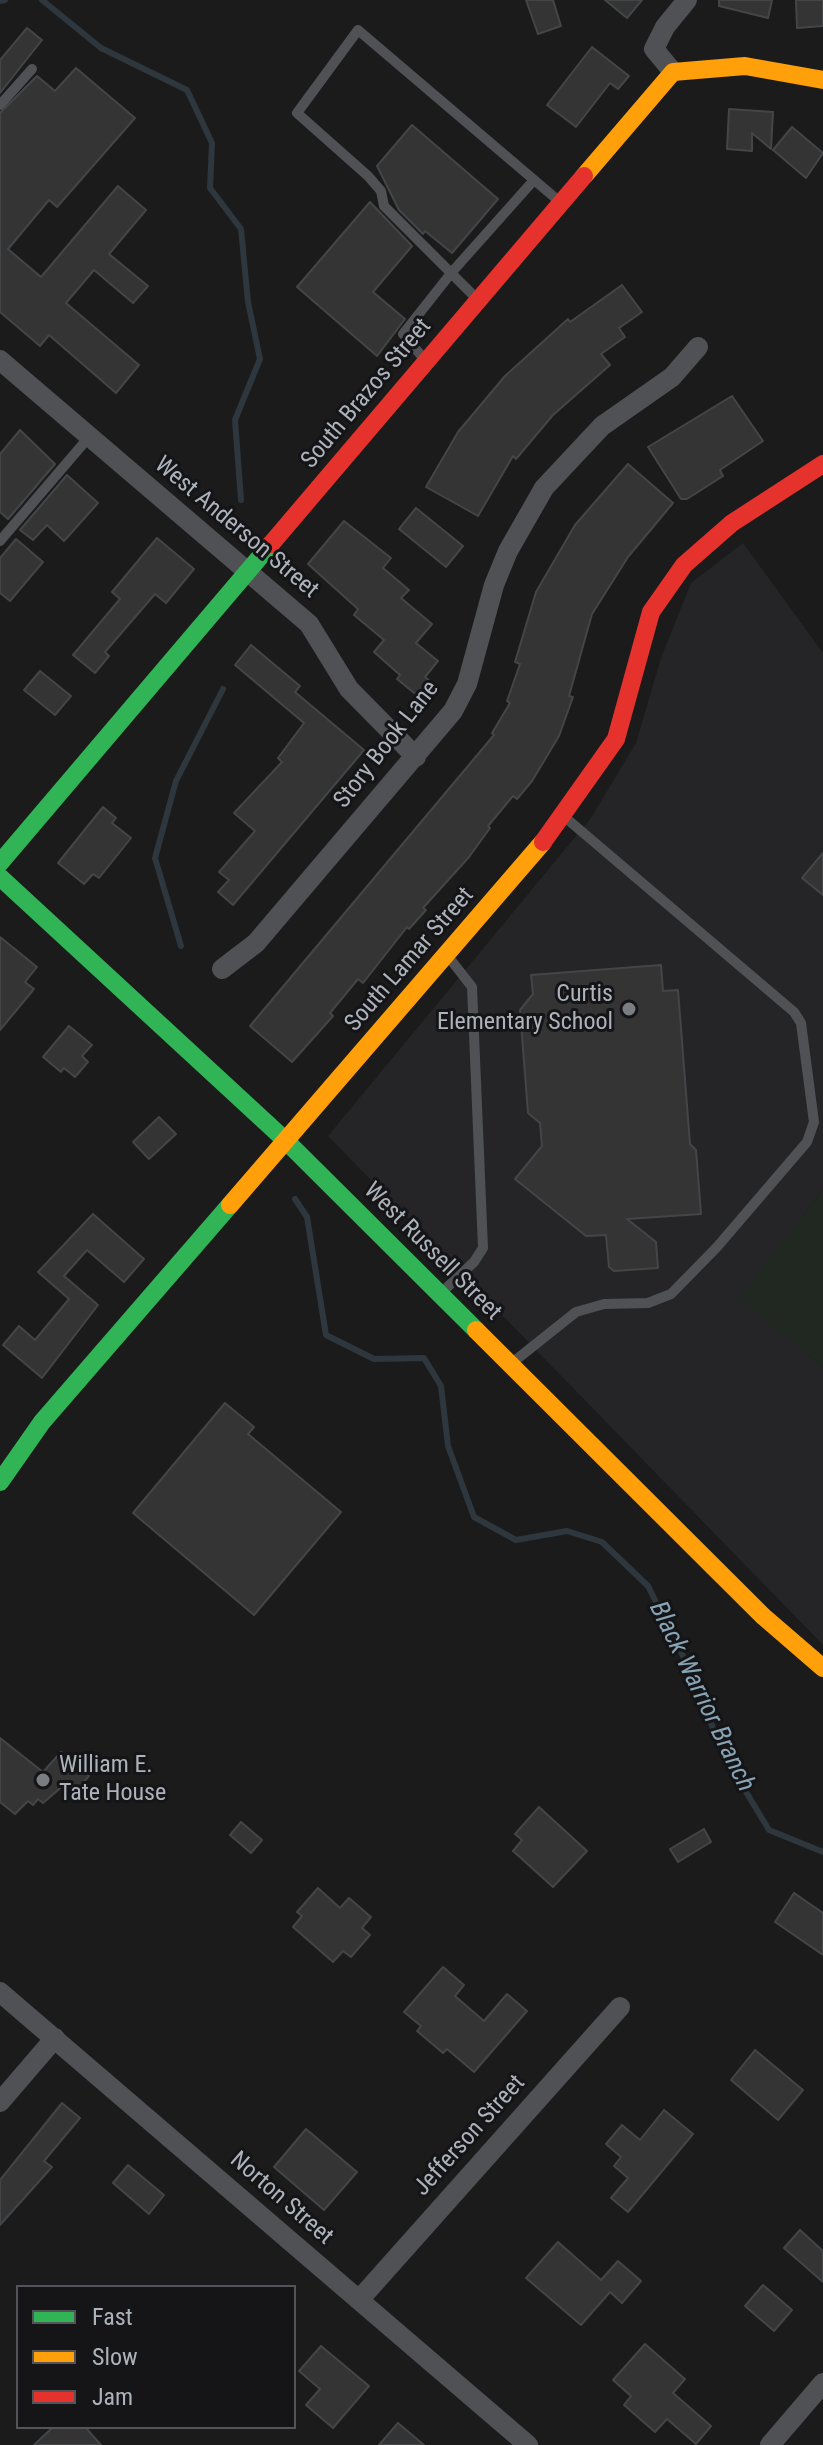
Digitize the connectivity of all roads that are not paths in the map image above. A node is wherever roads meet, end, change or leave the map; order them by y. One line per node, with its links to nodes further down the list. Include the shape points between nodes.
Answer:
1 (687, 0): 3 (street, via 654,49)
2 (32, 69): 5 (lane)
3 (673, 72): 4 (street, via 745,66); 7 (street, South Brazos Street)
4 (823, 80)
5 (0, 105)
6 (534, 180): 7 (lane); 8 (lane); 8 (lane, via 358,30 297,113 368,176 381,191 384,206)
7 (561, 203): 9 (street, South Brazos Street)
8 (452, 272): 9 (lane); 12 (lane, via 403,334)
9 (478, 301): 12 (street, South Brazos Street)
10 (698, 347): 17 (street, Story Book Lane, via 672,377 602,426 544,488 494,585 467,684)
11 (0, 360): 13 (street, West Anderson Street)
12 (427, 361): 16 (street, South Brazos Street)
13 (89, 437): 15 (lane); 16 (street, West Anderson Street)
14 (823, 464): 18 (street, South Lamar Street, via 732,523 684,565 651,612 616,739)
15 (0, 541)
16 (246, 573): 17 (street, West Anderson Street, via 309,624 349,689); 19 (street, South Brazos Street)
17 (416, 757): 22 (street, Story Book Lane, via 256,943)
18 (564, 816): 21 (street, South Lamar Street); 25 (lane, via 794,1012 801,1023 814,1122 807,1142 671,1294 648,1303 604,1304 576,1312)
19 (0, 863)
20 (0, 877): 23 (street, West Russell Street)
21 (446, 955): 23 (street, South Lamar Street); 24 (lane, via 472,987 483,1248)
22 (222, 969)
23 (285, 1140): 24 (street, West Russell Street); 26 (street, South Lamar Street, via 42,1422)
24 (440, 1295): 25 (street, West Russell Street)
25 (510, 1364): 27 (street, West Russell Street, via 764,1617)
26 (0, 1482)
27 (823, 1668)
28 (0, 1992): 30 (street, Norton Street)
29 (620, 2007): 32 (street, Jefferson Street)
30 (55, 2038): 31 (street); 32 (street, Norton Street)
31 (0, 2102)
32 (359, 2300): 34 (street, Norton Street)
33 (823, 2383): 35 (street)
34 (528, 2445)
35 (770, 2445)

